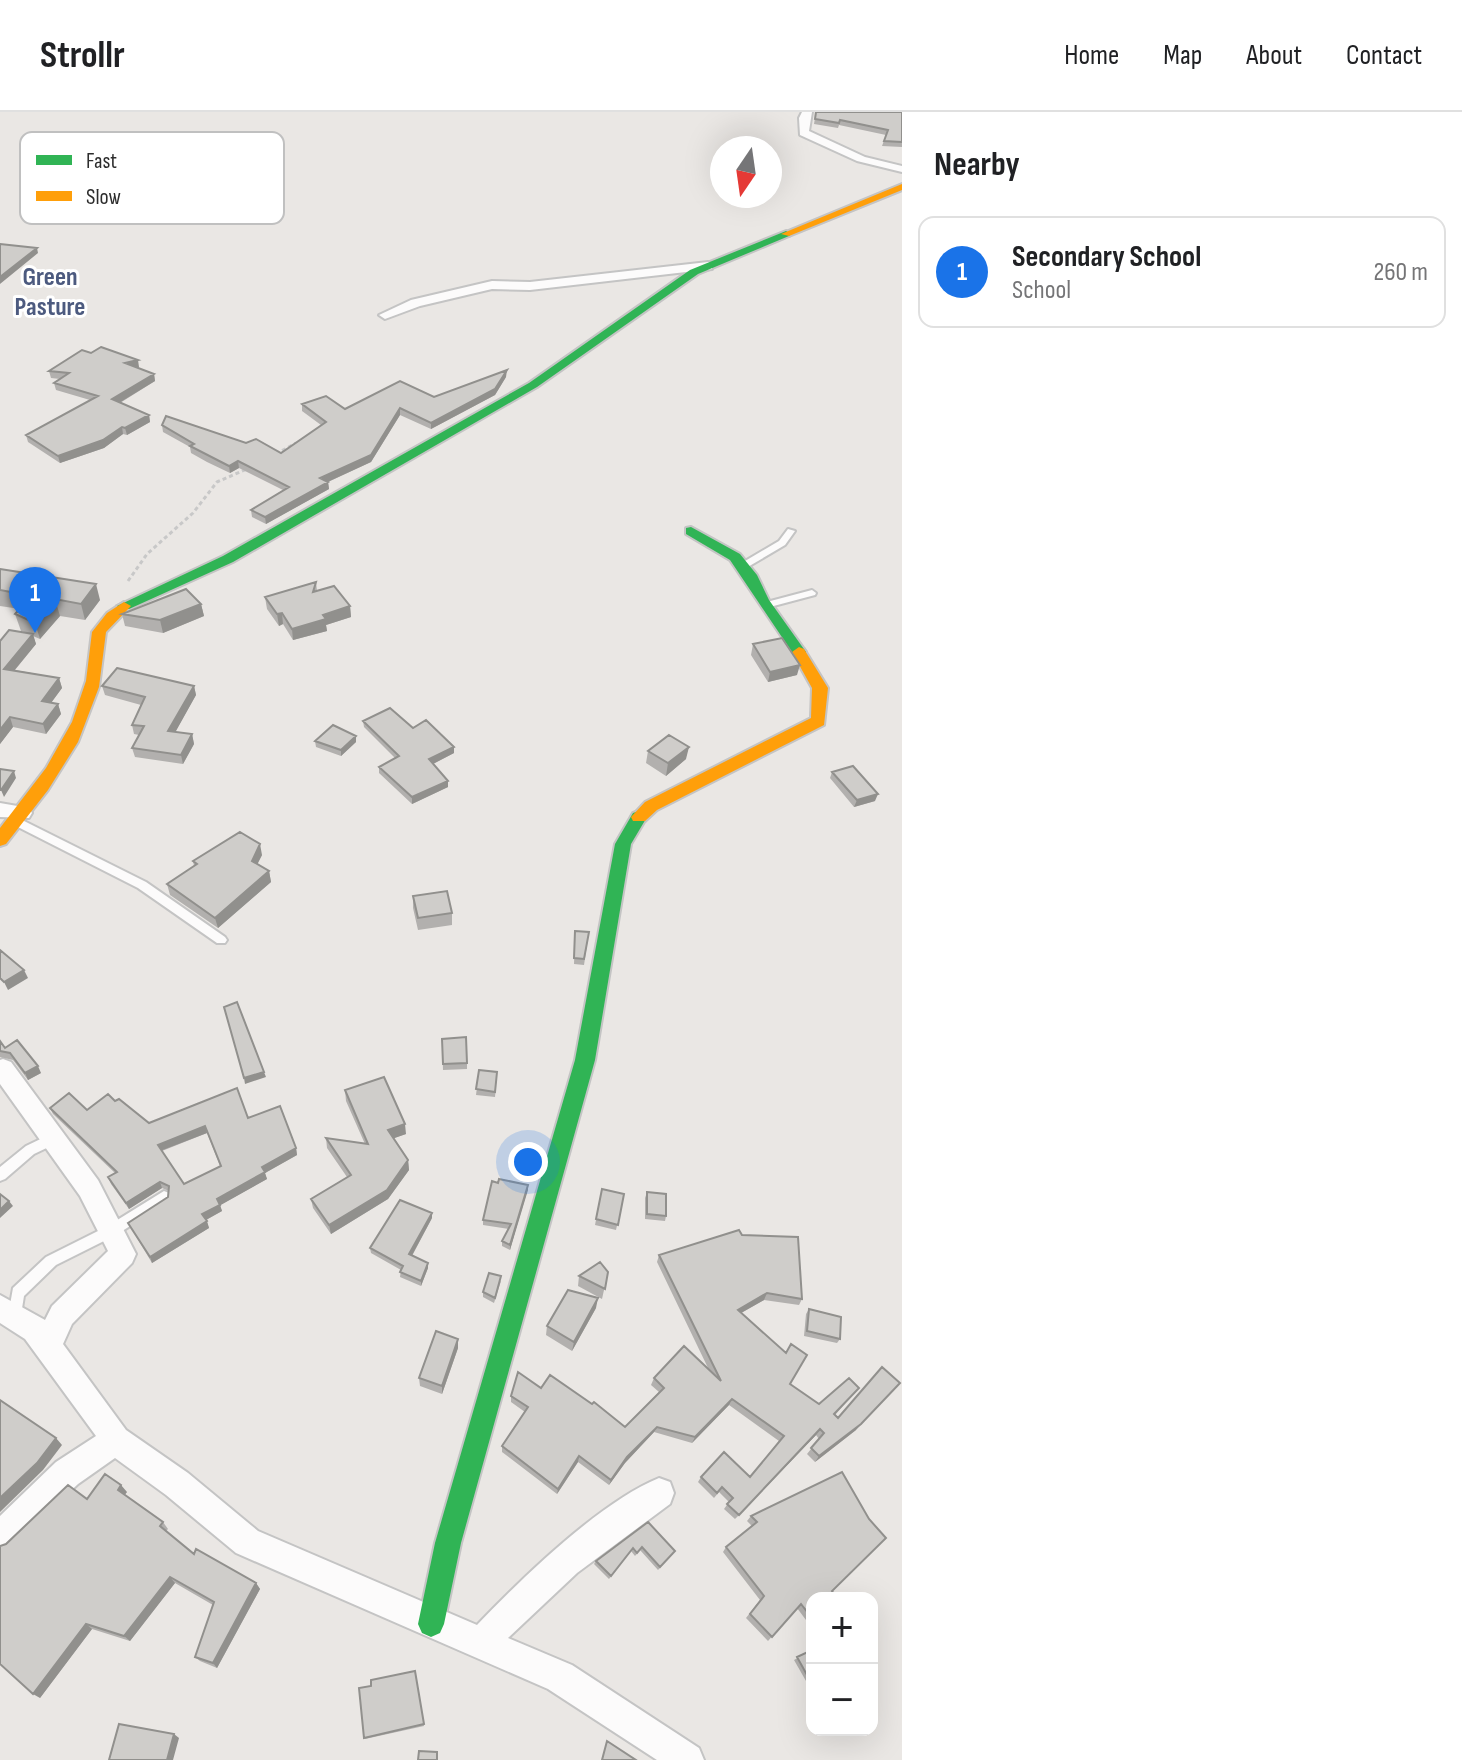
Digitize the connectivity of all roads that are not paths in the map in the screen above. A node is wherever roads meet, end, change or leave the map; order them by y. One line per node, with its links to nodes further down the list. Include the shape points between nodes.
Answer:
1 (807, 112): 2 (street, via 804,133 861,159)
2 (902, 169)
3 (902, 187): 4 (street)
4 (708, 266): 5 (street, via 530,286 492,285); 11 (street, via 533,385 228,559 128,603 104,621 96,638 94,679 76,729 49,777)
5 (385, 315)
6 (691, 531): 8 (street)
7 (791, 531): 8 (lane, via 782,543)
8 (743, 566): 10 (street)
9 (812, 593): 10 (lane)
10 (766, 605): 24 (street, via 820,688 819,721 651,806 623,844 585,1060 448,1543)
11 (13, 815): 12 (street); 13 (lane, via 142,885)
12 (0, 840)
13 (221, 940)
14 (3, 1069): 15 (street)
15 (53, 1139): 16 (lane); 18 (street, via 89,1188)
16 (0, 1175)
17 (164, 1197): 18 (lane)
18 (111, 1231): 19 (lane, via 51,1261 26,1283); 20 (street, via 123,1254 62,1315)
19 (8, 1312): 20 (street, via 35,1329)
20 (47, 1347): 21 (street)
21 (116, 1440): 23 (street, via 67,1473); 24 (street, via 247,1542)
22 (659, 1493): 25 (street, via 601,1530 525,1595)
23 (0, 1537)
24 (431, 1624): 25 (street)
25 (483, 1642): 26 (street, via 571,1684)
26 (687, 1760)

